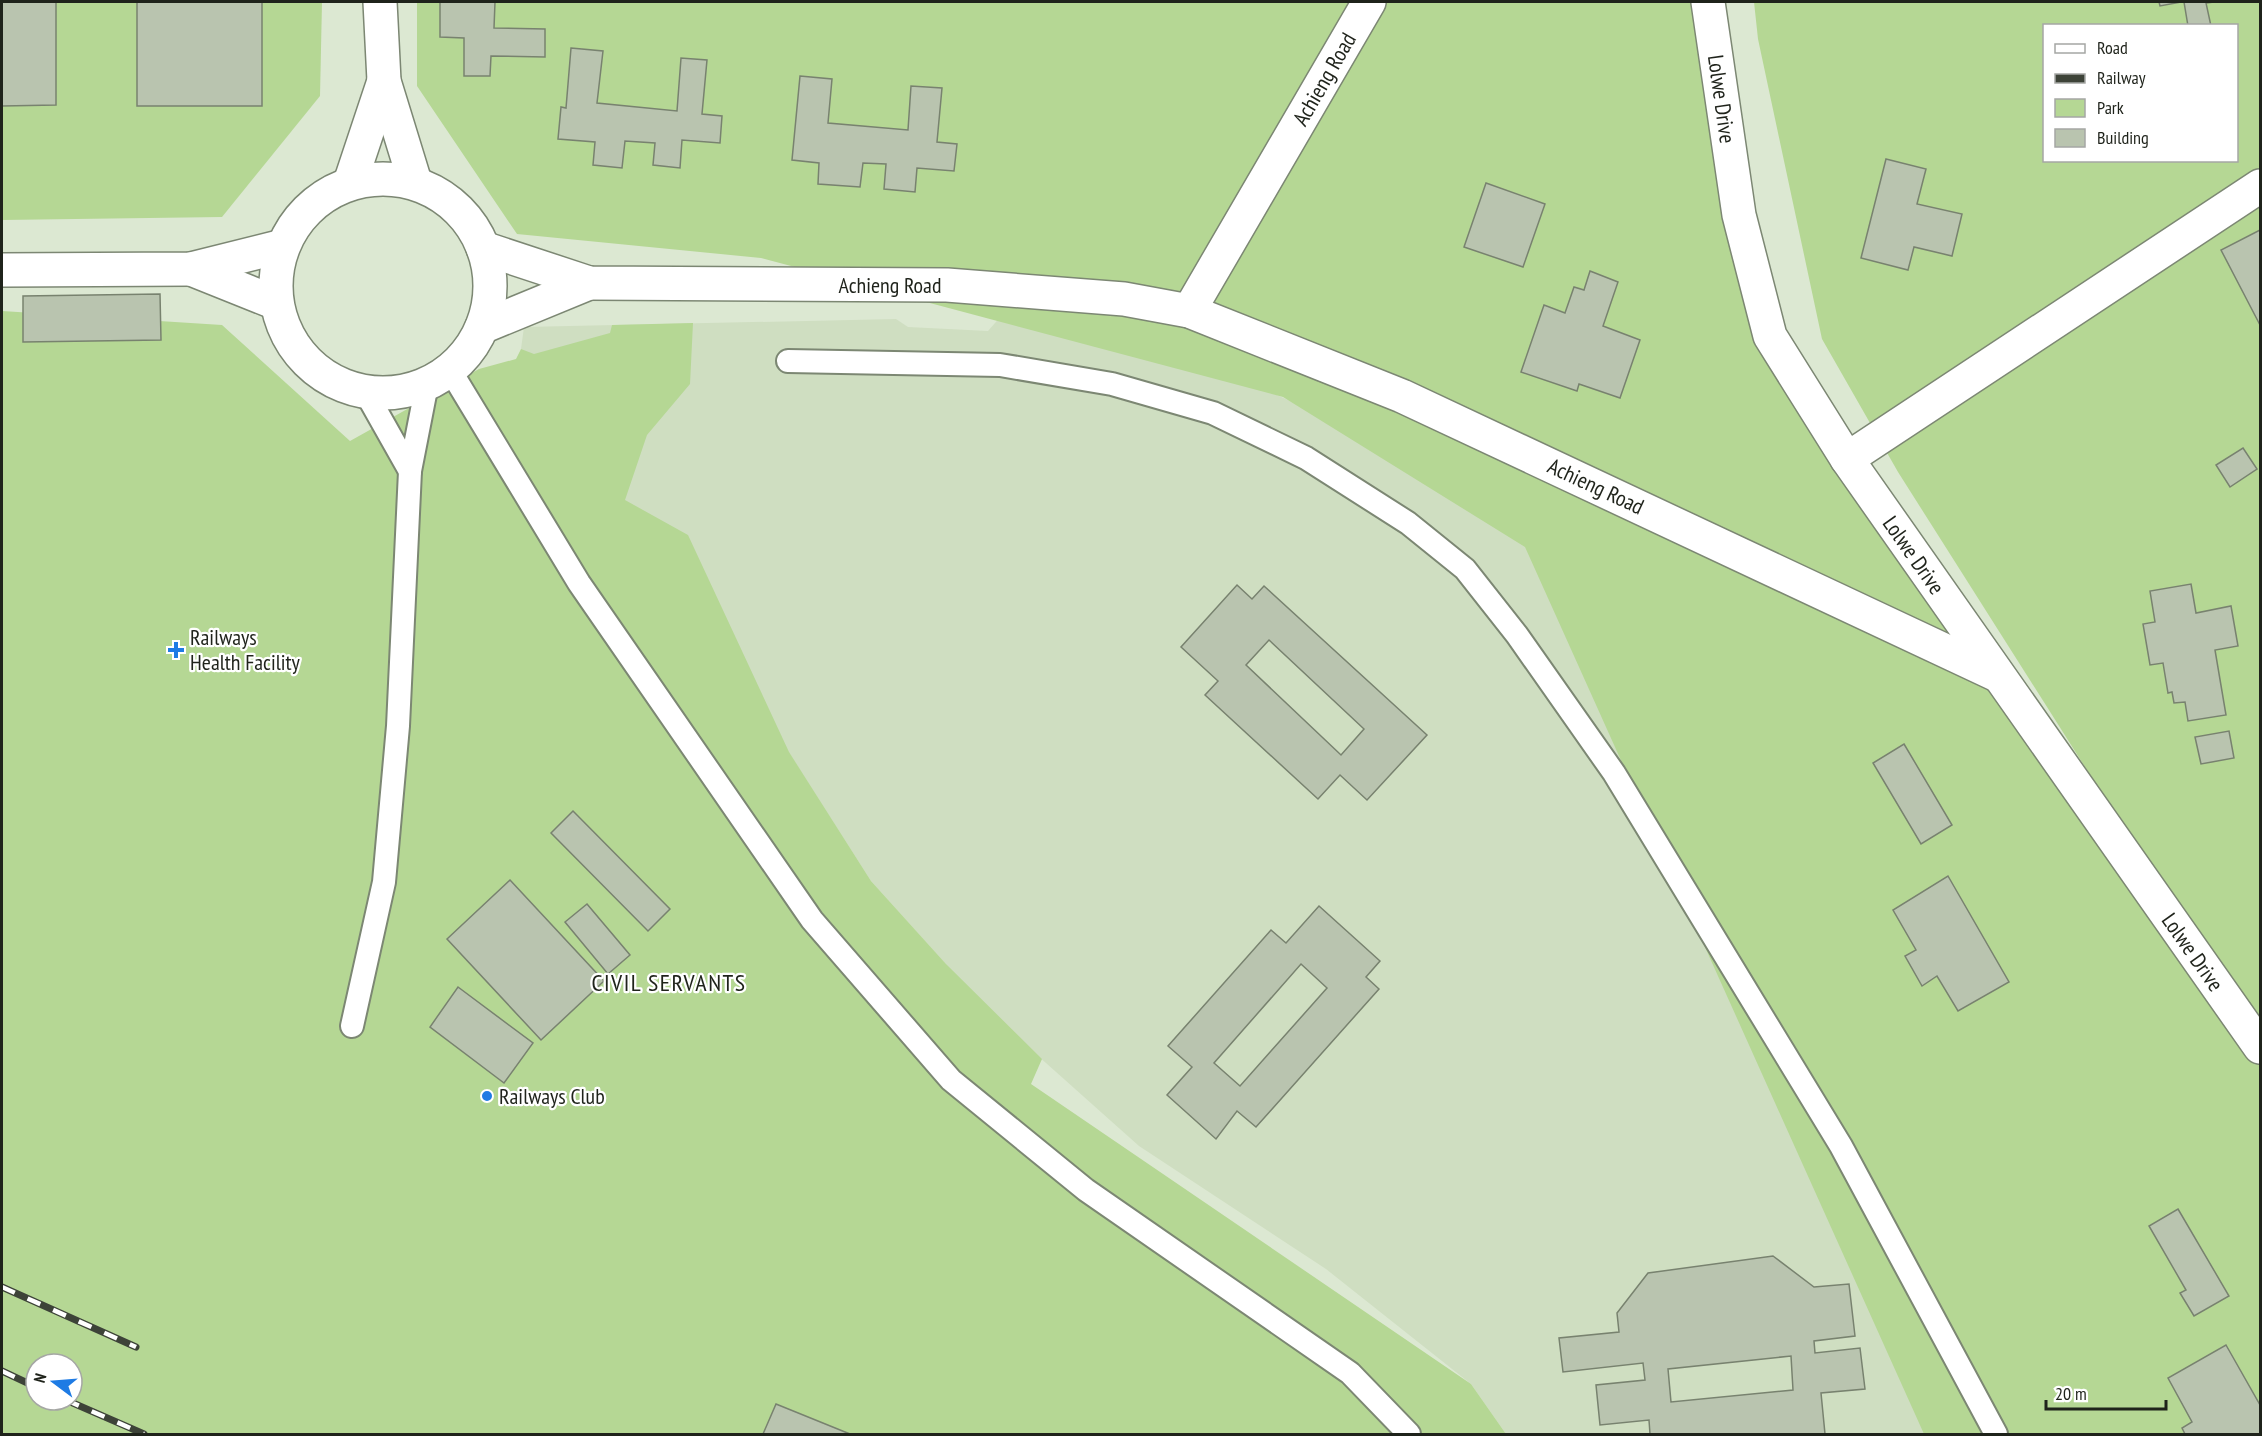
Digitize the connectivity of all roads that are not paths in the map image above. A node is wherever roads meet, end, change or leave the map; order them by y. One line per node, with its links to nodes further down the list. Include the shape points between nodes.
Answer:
1 (380, 2): 4 (street)
2 (1369, 2): 14 (street, Achieng Road)
3 (1708, 2): 19 (street, Lolwe Drive, via 1739,215 1770,336)
4 (384, 81): 5 (street); 6 (street)
5 (415, 182): 6 (street, via 372,178); 9 (street, via 444,197 468,220)
6 (350, 183): 8 (street, via 328,192 310,207)
7 (2260, 186): 19 (street)
8 (283, 246): 10 (street); 13 (street, via 276,274)
9 (483, 248): 12 (street); 15 (street, via 489,274 489,301)
10 (191, 269): 11 (street); 13 (street)
11 (2, 270)
12 (589, 283): 14 (street, Achieng Road, via 946,285 1124,299); 15 (street)
13 (276, 303): 18 (street, via 286,335 306,363 334,382)
14 (1189, 312): 21 (street, Achieng Road, via 1402,396)
15 (482, 327): 17 (street, via 469,350)
16 (788, 361): 25 (lane, via 1000,365 1112,384 1213,413 1306,458 1408,523 1465,569 1614,774 1841,1146)
17 (439, 377): 18 (street, via 387,394); 20 (lane); 24 (lane, via 812,920 951,1080 1086,1190 1350,1373)
18 (366, 393): 20 (lane)
19 (1847, 459): 21 (street, Lolwe Drive)
20 (410, 471): 22 (lane, via 398,726 384,882)
21 (1997, 675): 23 (street, Lolwe Drive)
22 (352, 1026)
23 (2260, 1047)
24 (1409, 1434)
25 (1996, 1434)

